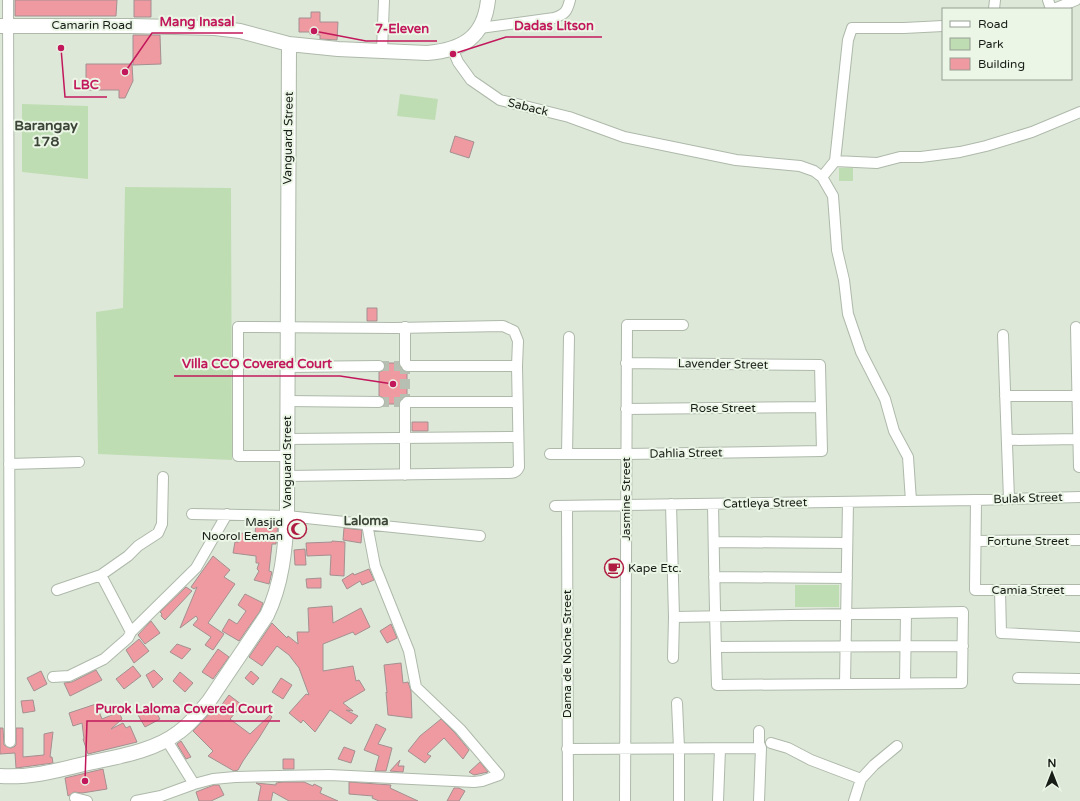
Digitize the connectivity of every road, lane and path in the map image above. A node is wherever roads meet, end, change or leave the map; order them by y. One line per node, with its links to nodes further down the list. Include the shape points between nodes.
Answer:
1 (8, 0): 7 (street)
2 (384, 0): 12 (street)
3 (488, 0): 9 (street, Camarin Road, via 486,17)
4 (570, 0): 9 (street, via 568,10 554,18)
5 (1076, 0): 6 (street)
6 (1056, 8)
7 (4, 26): 10 (street, Camarin Road, via 215,28 240,31); 20 (street)
8 (942, 26): 14 (street, via 852,28 848,40)
9 (480, 28): 11 (street, Camarin Road, via 474,37)
10 (289, 44): 12 (street, Camarin Road); 17 (street, Vanguard Street)
11 (452, 48): 12 (street, Camarin Road, via 439,52); 15 (street, Saback, via 471,80 500,100 569,117 624,137 736,160 800,166)
12 (382, 51)
13 (1080, 112): 14 (street, via 1032,132 960,152 877,163)
14 (835, 161): 15 (street)
15 (822, 177): 53 (street, via 833,196 837,250 848,314 860,352 884,399 894,432 908,457)
16 (683, 325): 24 (street, Jasmine Street, via 627,325)
17 (287, 327): 18 (street); 27 (street, Vanguard Street); 43 (street, via 238,328 238,456)
18 (405, 327): 26 (street, via 503,326 514,331 518,340); 26 (street, via 406,365)
19 (1076, 327): 23 (street)
20 (4, 331): 45 (street)
21 (1003, 335): 28 (street)
22 (569, 338): 41 (street)
23 (1079, 361): 29 (street)
24 (626, 363): 33 (street, Lavender Street, via 820,365); 34 (street, Jasmine Street)
25 (379, 366): 27 (street)
26 (517, 366): 32 (street)
27 (287, 367): 30 (street, Vanguard Street)
28 (1005, 396): 29 (street); 39 (street)
29 (1079, 396): 38 (street)
30 (287, 401): 31 (street); 37 (street, Vanguard Street)
31 (379, 402)
32 (517, 402): 35 (street); 36 (street, via 406,403)
33 (821, 407): 34 (street, Rose Street); 42 (street, Dahlia Street, via 822,451)
34 (626, 409): 42 (street, Jasmine Street)
35 (518, 437): 36 (street); 47 (street, via 519,467 514,473)
36 (405, 438): 37 (street); 47 (street)
37 (287, 439): 43 (street, Vanguard Street)
38 (1079, 439): 39 (street); 46 (street)
39 (1007, 440): 51 (street)
40 (550, 454): 41 (street, Dahlia Street)
41 (567, 454): 42 (street, Dahlia Street)
42 (626, 454): 57 (street, Jasmine Street)
43 (287, 456): 48 (street, Vanguard Street)
44 (79, 462): 45 (street)
45 (9, 464): 92 (street)
46 (1079, 467)
47 (405, 475): 48 (street)
48 (287, 476): 62 (street, Vanguard Street)
49 (163, 477): 69 (street, via 162,524 158,533)
50 (1080, 497): 51 (street, Bulak Street)
51 (1009, 499): 52 (street, Bulak Street)
52 (976, 500): 53 (street, Cattleya Street); 66 (street)
53 (911, 501): 54 (street, Cattleya Street)
54 (848, 502): 56 (street, Cattleya Street); 68 (street)
55 (671, 504): 56 (street, Cattleya Street); 57 (street, Cattleya Street); 77 (street)
56 (713, 504): 67 (street)
57 (626, 505): 59 (street, Cattleya Street); 98 (street, Jasmine Street)
58 (555, 506): 59 (street, Cattleya Street)
59 (567, 506): 102 (street, Dama de Noche Street)
60 (192, 514): 61 (street)
61 (227, 514): 62 (street); 79 (street, via 196,568)
62 (287, 516): 63 (street); 94 (street, Vanguard Street, via 279,583 268,615 209,701 178,733)
63 (367, 524): 64 (street); 105 (street, via 375,566 409,651 416,687 460,729 498,775 474,782 329,775 235,777)
64 (480, 536)
65 (1080, 540): 66 (street, Fortune Street)
66 (976, 541): 73 (street, Camia Street, via 975,590)
67 (714, 542): 68 (street); 70 (street)
68 (847, 543): 71 (street)
69 (101, 575): 72 (street); 79 (street)
70 (714, 577): 71 (street); 78 (street)
71 (847, 578): 76 (street)
72 (57, 590)
73 (1000, 590): 74 (street, Camia Street); 80 (street, via 1001,633)
74 (1080, 590)
75 (906, 613): 76 (street); 81 (street); 82 (street, via 962,612)
76 (846, 614): 78 (street); 84 (street)
77 (674, 617): 78 (street); 85 (street)
78 (715, 617): 83 (street)
79 (131, 632): 86 (street, via 128,638 104,659 69,676)
80 (1080, 637)
81 (906, 646): 82 (street); 84 (street); 90 (street)
82 (962, 646): 90 (street, via 962,683)
83 (716, 647): 84 (street); 89 (street, via 717,685)
84 (845, 647): 89 (street)
85 (673, 658)
86 (53, 677)
87 (1018, 678): 88 (street)
88 (1080, 679)
89 (845, 684): 90 (street)
90 (905, 684)
91 (677, 703): 99 (street)
92 (5, 704): 95 (street)
93 (759, 731): 101 (street)
94 (166, 739): 103 (street, Vanguard Street, via 131,754 40,774); 105 (street)
95 (10, 742)
96 (771, 744): 104 (street, via 788,748)
97 (897, 746): 104 (street)
98 (624, 748): 99 (street); 102 (street); 110 (street, Jasmine Street)
99 (679, 748): 100 (street); 111 (street)
100 (720, 748): 101 (street); 112 (street)
101 (760, 748): 113 (street)
102 (567, 749): 109 (street, Dama de Noche Street)
103 (0, 776)
104 (861, 780): 114 (street)
105 (194, 784): 108 (street, via 161,796)
106 (75, 798): 107 (street)
107 (87, 801)
108 (136, 801)
109 (568, 801)
110 (625, 801)
111 (679, 801)
112 (718, 801)
113 (759, 801)
114 (854, 801)

